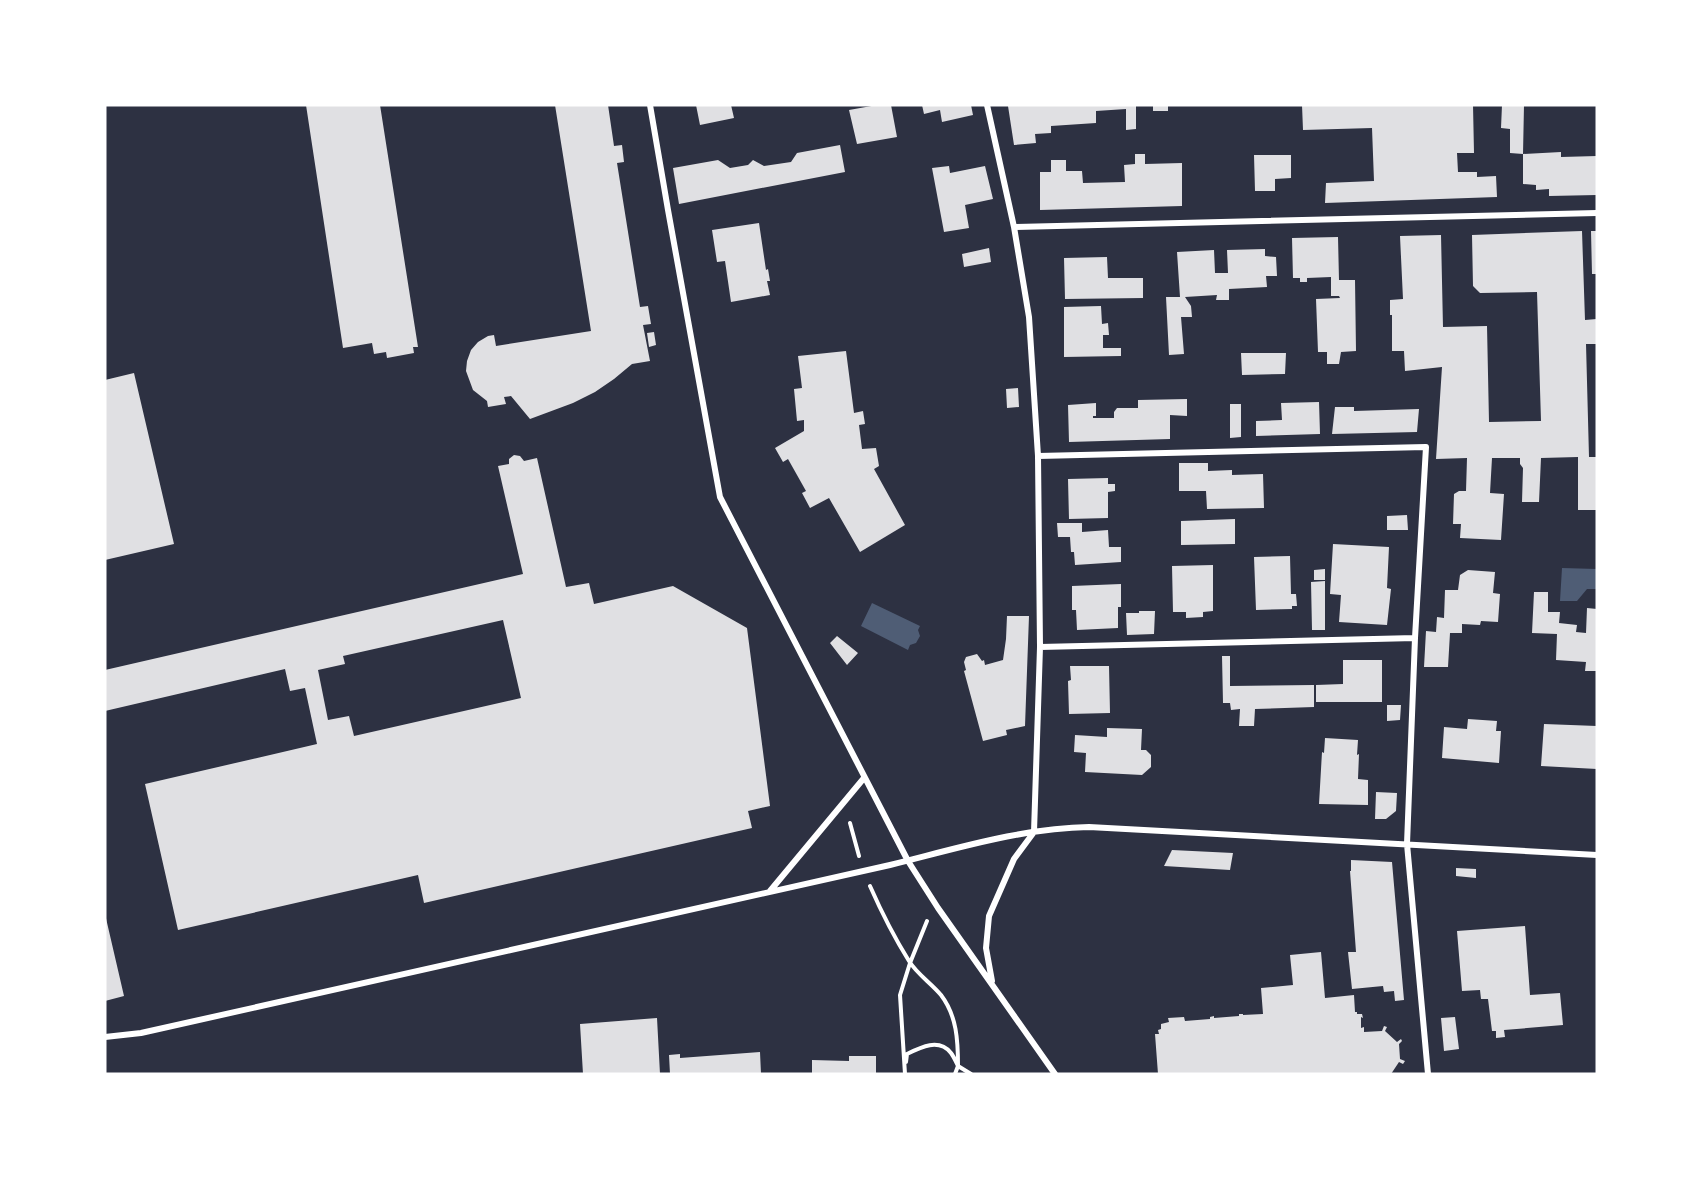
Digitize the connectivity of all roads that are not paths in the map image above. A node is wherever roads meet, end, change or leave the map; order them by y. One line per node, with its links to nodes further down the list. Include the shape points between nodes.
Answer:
1 (650, 105): 8 (street, via 720,497)
2 (987, 105): 4 (street)
3 (1597, 213): 4 (street)
4 (1014, 227): 5 (street, via 1029,317)
5 (1038, 456): 6 (street, via 1426,447); 7 (street)
6 (1415, 638): 7 (street); 10 (street)
7 (1040, 647): 9 (street)
8 (864, 778): 12 (street); 13 (street)
9 (1034, 832): 10 (street, via 1089,827); 12 (street); 14 (street, via 1014,859 989,916 986,948)
10 (1407, 844): 11 (street); 17 (street)
11 (1597, 855)
12 (908, 861): 13 (street); 14 (street)
13 (770, 891): 15 (street, via 141,1034)
14 (993, 985): 16 (street)
15 (105, 1037)
16 (1054, 1074)
17 (1428, 1074)

